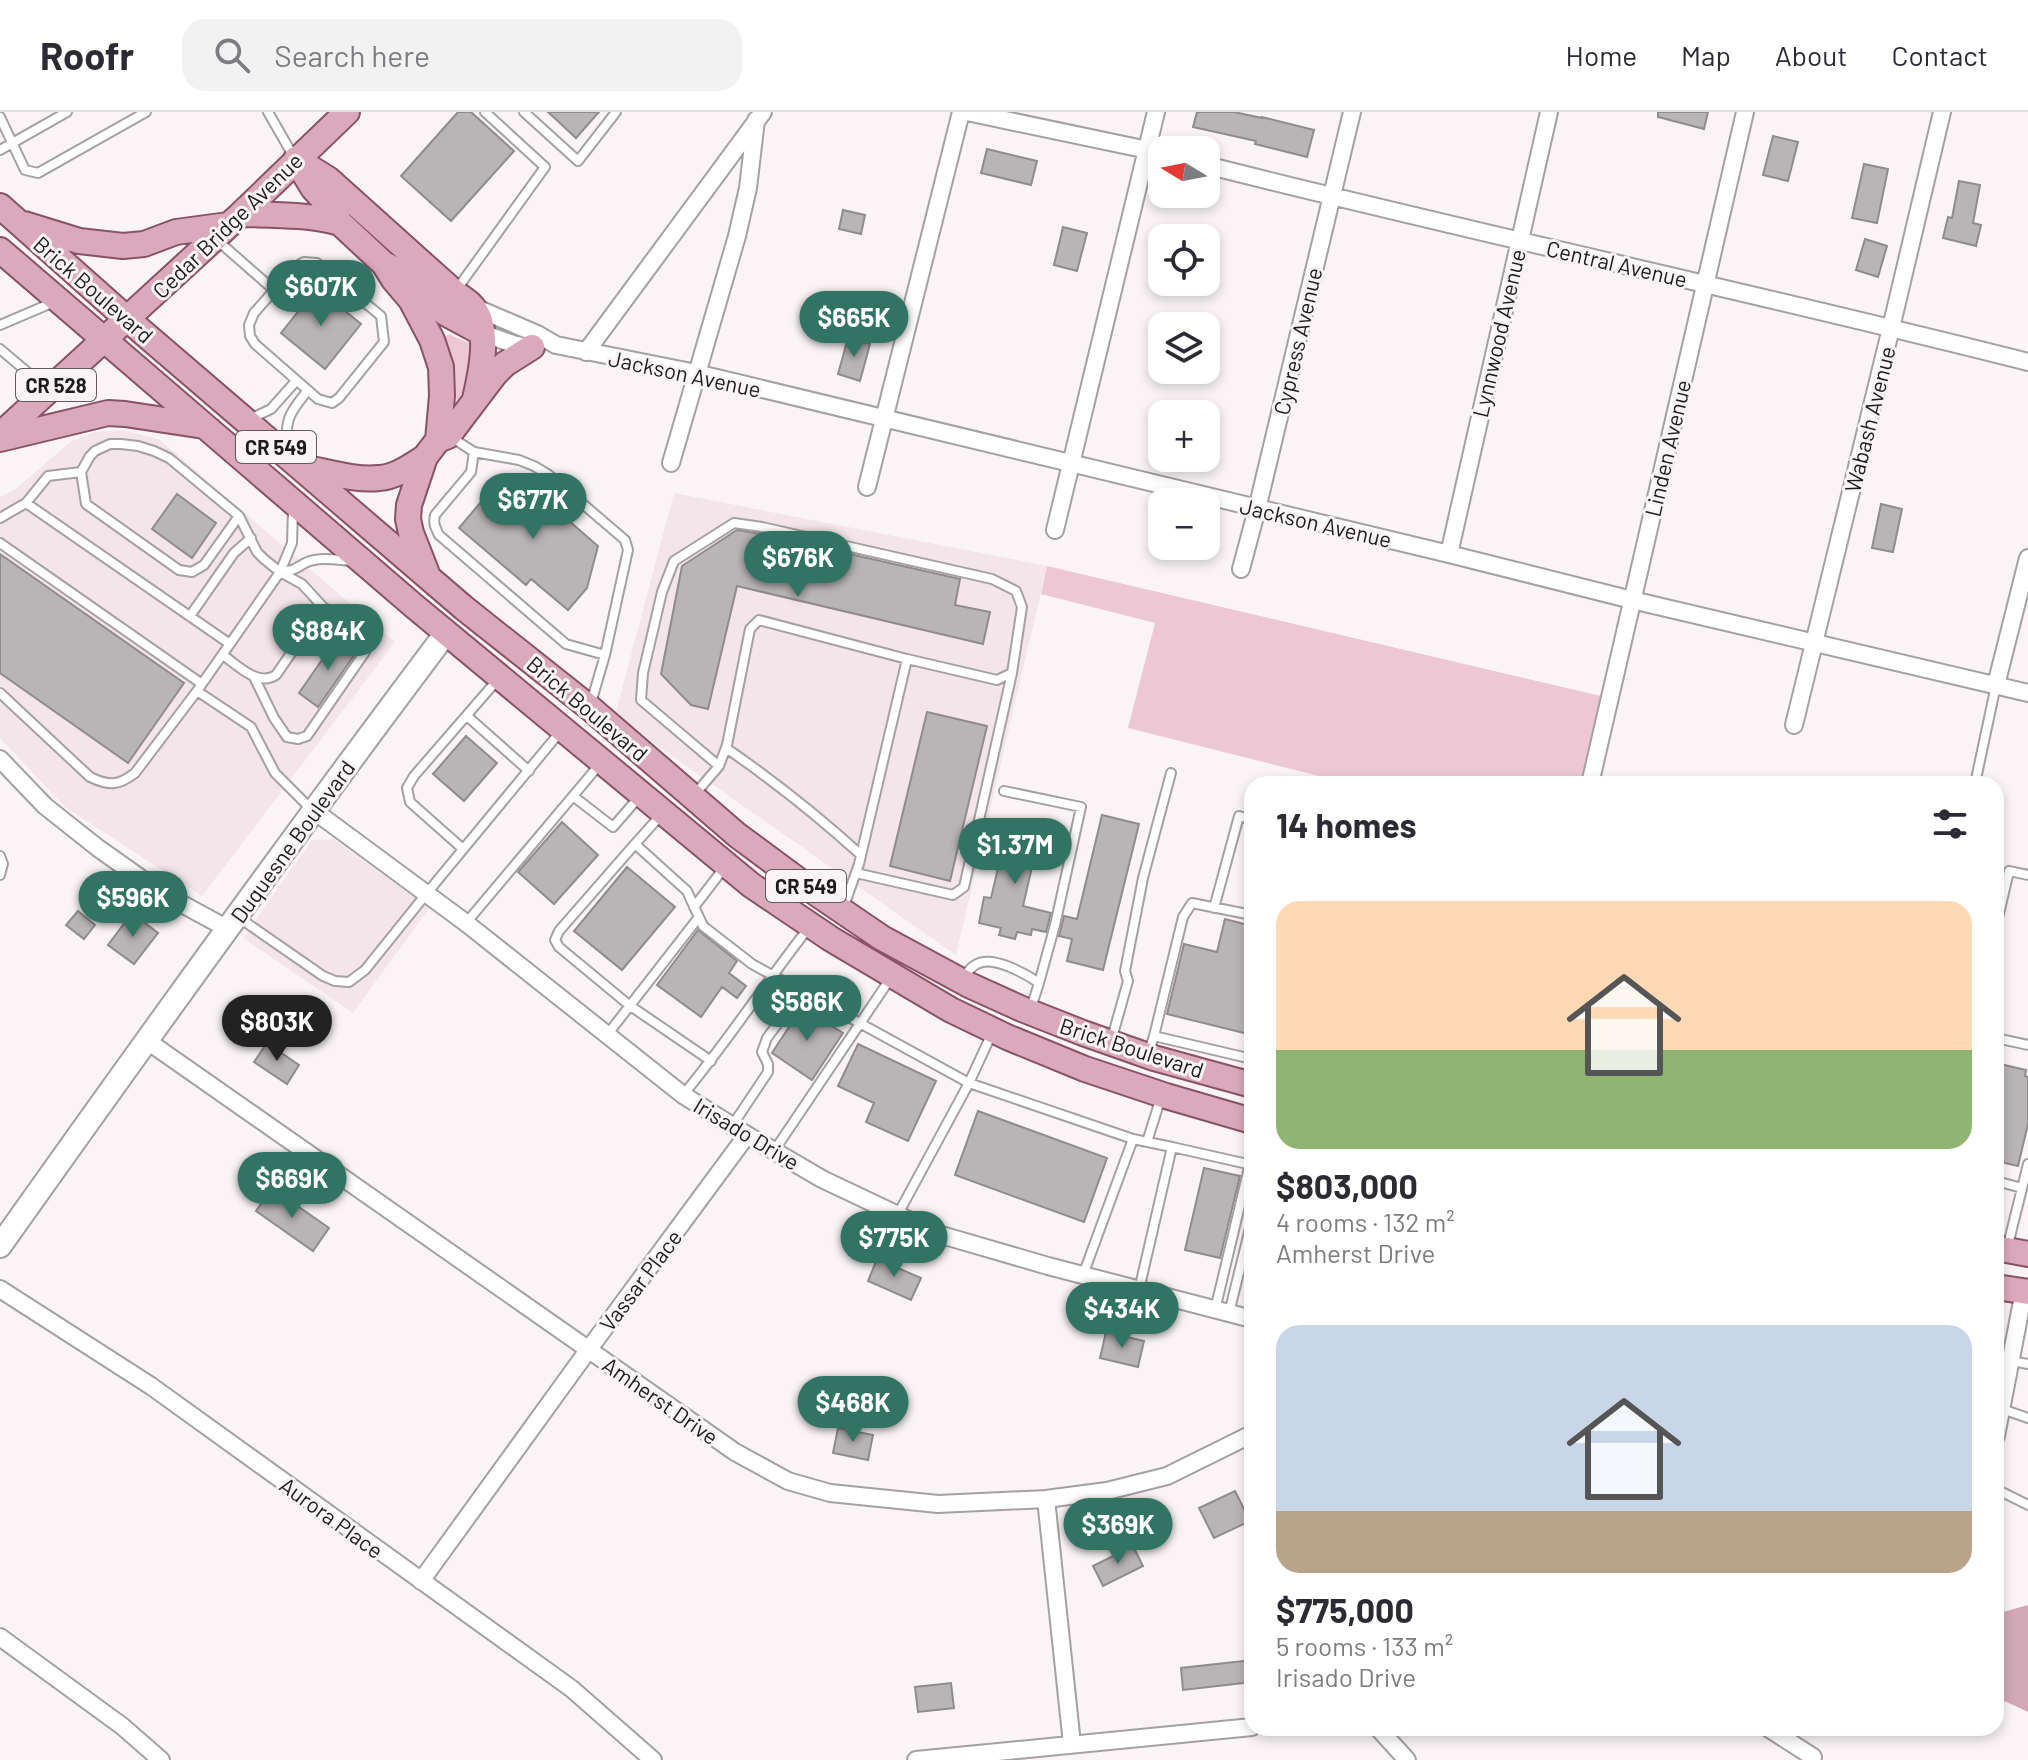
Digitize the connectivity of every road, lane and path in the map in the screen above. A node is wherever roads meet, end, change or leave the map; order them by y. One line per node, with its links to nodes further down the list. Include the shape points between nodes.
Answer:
1 (67, 112): 18 (lane)
2 (146, 112): 18 (lane, via 38,173 25,170)
3 (268, 112): 21 (lane)
4 (347, 112): 21 (main road, Cedar Bridge Avenue / CR 528)
5 (485, 112): 34 (lane, via 545,167)
6 (524, 112): 7 (lane, via 578,161)
7 (616, 112)
8 (961, 112): 50 (street)
9 (967, 112): 20 (street)
10 (1156, 112): 17 (street)
11 (1352, 112): 24 (street, Cypress Avenue)
12 (1549, 112): 29 (street, Lynnwood Avenue)
13 (1745, 112): 32 (street, Linden Avenue)
14 (1942, 112): 38 (street, Wabash Avenue)
15 (760, 116): 42 (street); 45 (street, via 737,236)
16 (0, 117): 18 (lane)
17 (1155, 136)
18 (13, 144): 19 (lane)
19 (0, 150)
20 (1148, 151)
21 (296, 159): 27 (main road, Jackson Avenue); 28 (main road, Cedar Bridge Avenue / CR 528); 34 (main road, Jackson Avenue, via 328,179)
22 (1220, 169): 24 (street, Central Avenue)
23 (1148, 178): 58 (street)
24 (1331, 197): 29 (street, Central Avenue); 63 (street, Cypress Avenue)
25 (0, 206): 26 (main road, Brick Boulevard / CR 549)
26 (18, 223): 28 (main road, via 79,241 123,246); 36 (main road, Brick Boulevard / CR 549)
27 (340, 223): 28 (main road, via 302,216); 31 (main road, Jackson Avenue)
28 (228, 225): 33 (lane); 36 (main road, Cedar Bridge Avenue / CR 528)
29 (1519, 241): 32 (street, Central Avenue); 69 (street, Lynnwood Avenue)
30 (0, 250): 35 (main road, Brick Boulevard / CR 549)
31 (384, 264): 39 (main road, Jackson Avenue, via 402,273 445,313); 54 (main road, via 411,300 441,367)
32 (1705, 284): 38 (street, Central Avenue); 75 (street, Linden Avenue)
33 (274, 290): 46 (lane, via 254,313 250,336); 48 (lane, via 294,268 317,263 381,316 384,342 339,398 332,403)
34 (463, 299): 39 (main road, via 479,319); 41 (street, Jackson Avenue, via 537,334)
35 (59, 300): 37 (lane); 40 (main road, Brick Boulevard / CR 549)
36 (126, 318): 40 (main road, Cedar Bridge Avenue / CR 528); 51 (main road, Brick Boulevard / CR 549)
37 (0, 325)
38 (1891, 328): 44 (street, Central Avenue); 79 (street, Wabash Avenue)
39 (482, 333): 41 (street, Jackson Avenue, via 516,345); 49 (main road)
40 (103, 339): 47 (main road, Cedar Bridge Avenue / CR 528); 52 (main road, Brick Boulevard / CR 549)
41 (544, 346): 42 (street, Jackson Avenue); 49 (main road, via 505,364)
42 (586, 352): 45 (street, Jackson Avenue)
43 (1, 354): 47 (lane)
44 (2028, 362)
45 (696, 373): 50 (street, Jackson Avenue); 57 (street)
46 (296, 381): 48 (lane); 51 (lane, via 271,409)
47 (50, 390): 53 (main road, Cedar Bridge Avenue / CR 528)
48 (308, 390): 56 (lane, via 287,420)
49 (475, 399): 54 (main road)
50 (884, 419): 58 (street, Jackson Avenue); 60 (street)
51 (246, 421): 56 (main road, Brick Boulevard / CR 549)
52 (204, 426): 53 (main road, via 108,413); 62 (main road, Brick Boulevard / CR 549)
53 (0, 437)
54 (437, 444): 55 (lane); 56 (main road, via 401,472 377,479); 74 (main road, via 409,505 411,533)
55 (474, 452): 82 (lane, via 534,466 625,540 628,550); 82 (lane, via 471,472 435,515 439,535 566,644)
56 (293, 461): 74 (main road, Brick Boulevard / CR 549)
57 (671, 463)
58 (1072, 464): 63 (street, Jackson Avenue); 66 (street)
59 (81, 472): 61 (lane, via 48,476); 64 (lane, via 101,448 138,446 169,458); 64 (lane, via 86,504 179,570 192,572 204,565)
60 (867, 487)
61 (26, 503): 65 (lane); 77 (lane)
62 (294, 503): 71 (main road, Brick Boulevard / CR 549); 73 (lane, via 292,543)
63 (1257, 509): 69 (street, Jackson Avenue); 72 (street, Cypress Avenue)
64 (239, 516): 67 (lane)
65 (0, 518)
66 (1055, 530)
67 (251, 538): 73 (lane, via 257,552); 77 (lane, via 234,553)
68 (0, 543): 88 (lane)
69 (1449, 554): 75 (street, Jackson Avenue)
70 (2028, 558): 87 (street)
71 (362, 562): 73 (lane, via 324,559); 78 (main road, Brick Boulevard / CR 549)
72 (1241, 569)
73 (280, 572): 76 (lane, via 302,584); 80 (lane)
74 (427, 575): 91 (main road, Brick Boulevard / CR 549)
75 (1632, 600): 79 (street, Jackson Avenue); 101 (street, Linden Avenue)
76 (323, 607): 85 (lane, via 276,675); 85 (lane, via 364,635 365,652 307,736 287,737)
77 (190, 616): 80 (lane)
78 (446, 633): 86 (main road, Brick Boulevard / CR 549); 107 (street, Duquesne Boulevard)
79 (1815, 643): 87 (street, Jackson Avenue); 93 (street, Wabash Avenue)
80 (230, 644): 81 (lane)
81 (223, 655): 85 (lane); 88 (lane)
82 (605, 655): 91 (lane)
83 (907, 659): 84 (lane, via 997,680); 95 (lane, via 759,620 750,629); 112 (lane)
84 (1012, 673): 98 (lane, via 1022,607 1016,591 992,579 734,523 674,561 662,592 641,700); 115 (lane, via 964,887 953,895)
85 (254, 677)
86 (500, 677): 92 (lane); 94 (main road, Brick Boulevard / CR 549)
87 (1996, 685): 90 (street, Jackson Avenue); 102 (lane)
88 (199, 688): 89 (lane, via 122,783 90,777); 107 (lane, via 251,727 275,773)
89 (0, 693)
90 (2028, 693)
91 (590, 708): 106 (main road, Brick Boulevard / CR 549)
92 (467, 716): 99 (lane); 111 (lane, via 407,788 410,802)
93 (1794, 725)
94 (563, 729): 97 (main road, Brick Boulevard / CR 549); 99 (lane)
95 (726, 748): 98 (lane); 112 (lane)
96 (0, 759): 125 (street, via 45,806 160,892)
97 (602, 761): 104 (main road, Brick Boulevard / CR 549); 105 (lane)
98 (719, 766): 106 (lane)
99 (529, 771): 111 (lane)
100 (1171, 773): 140 (lane, via 1143,878 1125,971 1128,981)
101 (1592, 776)
102 (1977, 776)
103 (1004, 791): 131 (lane, via 1081,807)
104 (642, 794): 105 (lane, via 613,827); 108 (main road, Brick Boulevard / CR 549)
105 (573, 796): 126 (lane)
106 (693, 797): 122 (main road, Brick Boulevard / CR 549)
107 (313, 810): 118 (street, Irisado Drive); 125 (street, Duquesne Boulevard)
108 (663, 812): 110 (lane); 114 (main road, Brick Boulevard / CR 549)
109 (1244, 818): 121 (lane, via 1239,816)
110 (635, 844): 120 (lane, via 687,891); 133 (lane, via 555,940)
111 (463, 849): 118 (lane)
112 (861, 855): 115 (lane)
113 (0, 856): 116 (lane)
114 (727, 864): 120 (lane); 127 (main road, Brick Boulevard / CR 549)
115 (856, 873): 122 (lane)
116 (0, 875)
117 (2028, 875): 119 (lane, via 2009,871)
118 (427, 893): 125 (lane, via 365,970 349,982 323,976); 126 (street, Irisado Drive)
119 (2004, 893)
120 (694, 907): 124 (lane)
121 (1214, 908): 123 (lane); 142 (lane, via 1192,903 1183,917)
122 (842, 911): 130 (main road, Brick Boulevard / CR 549)
123 (1244, 914)
124 (699, 917): 128 (lane, via 703,926); 133 (lane)
125 (233, 923): 138 (street, Duquesne Boulevard)
126 (466, 923): 137 (street, Irisado Drive)
127 (811, 925): 128 (lane); 129 (main road, Brick Boulevard / CR 549)
128 (772, 975): 132 (lane); 144 (lane)
129 (893, 976): 135 (lane); 136 (main road, Brick Boulevard / CR 549)
130 (962, 981): 131 (lane, via 982,961 1023,972); 134 (main road, Brick Boulevard / CR 549)
131 (1039, 983): 134 (lane)
132 (802, 991): 135 (lane); 150 (lane, via 767,1038 762,1052 768,1072)
133 (629, 1005): 137 (lane); 144 (lane)
134 (1029, 1012): 140 (main road, Brick Boulevard / CR 549)
135 (860, 1023): 146 (lane); 155 (lane)
136 (993, 1030): 146 (lane); 148 (main road, Brick Boulevard / CR 549)
137 (607, 1035): 147 (street, Irisado Drive)
138 (146, 1040): 163 (street, Duquesne Boulevard); 172 (street, Amherst Drive)
139 (2004, 1040): 141 (lane)
140 (1111, 1043): 142 (main road, Brick Boulevard / CR 549)
141 (2028, 1045)
142 (1150, 1046): 143 (lane); 145 (main road, Brick Boulevard / CR 549)
143 (1244, 1058)
144 (711, 1061): 147 (lane)
145 (1244, 1082)
146 (969, 1083): 152 (lane); 161 (lane)
147 (683, 1095): 150 (street, Irisado Drive)
148 (1162, 1095): 149 (main road, Brick Boulevard / CR 549); 153 (lane)
149 (1244, 1119)
150 (732, 1126): 151 (street, Irisado Drive)
151 (747, 1135): 155 (street, Irisado Drive); 172 (street, Vassar Place)
152 (1133, 1139): 153 (lane); 165 (lane)
153 (1147, 1142): 154 (lane)
154 (1172, 1147): 156 (lane); 168 (lane)
155 (774, 1151): 161 (street, Irisado Drive)
156 (1244, 1161)
157 (2028, 1164): 159 (lane)
158 (2004, 1183): 159 (lane)
159 (2022, 1188): 164 (lane)
160 (1244, 1198): 170 (lane)
161 (897, 1215): 165 (street, Irisado Drive, via 938,1234)
162 (1244, 1244): 170 (lane)
163 (0, 1246)
164 (2010, 1250)
165 (1083, 1275): 168 (street, Irisado Drive)
166 (2004, 1288): 169 (main road)
167 (0, 1289): 182 (street, Aurora Place, via 151,1386)
168 (1139, 1290): 170 (street, Irisado Drive)
169 (2026, 1292): 173 (street)
170 (1222, 1311): 171 (street, Irisado Drive)
171 (1244, 1317)
172 (589, 1349): 180 (street, Amherst Drive, via 735,1452 788,1481 830,1493 938,1504); 182 (street, Vassar Place)
173 (2004, 1357)
174 (2004, 1360): 175 (lane)
175 (2028, 1364)
176 (2004, 1410): 177 (lane)
177 (2028, 1418)
178 (1244, 1438): 180 (street, Amherst Drive, via 1167,1476)
179 (2004, 1493): 181 (lane)
180 (1046, 1499): 187 (street)
181 (2028, 1505)
182 (421, 1581): 191 (street, Aurora Place, via 572,1689)
183 (0, 1637): 190 (street)
184 (1244, 1728): 187 (street)
185 (1385, 1736): 193 (street)
186 (1780, 1736): 189 (street)
187 (1072, 1744): 188 (street)
188 (979, 1757): 192 (street)
189 (1813, 1757)
190 (161, 1760)
191 (653, 1760)
192 (916, 1760)
193 (1407, 1760)

